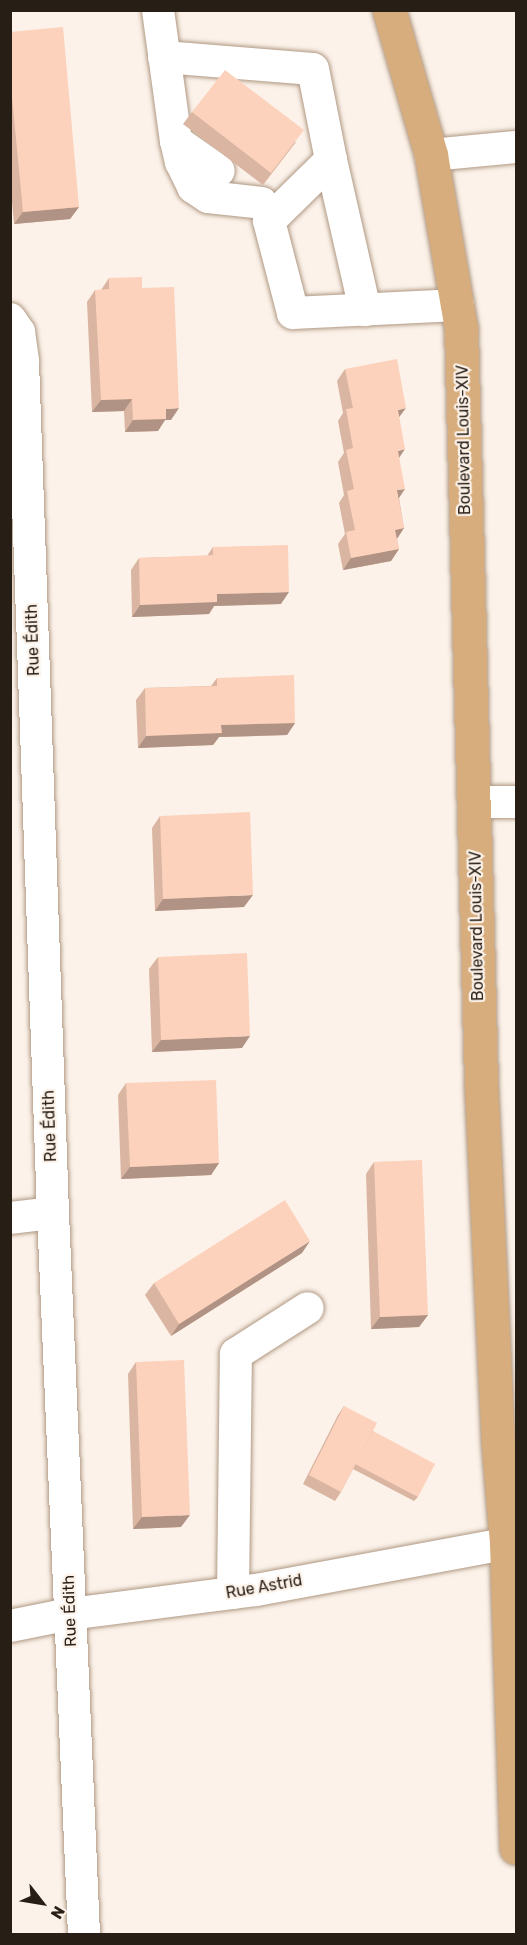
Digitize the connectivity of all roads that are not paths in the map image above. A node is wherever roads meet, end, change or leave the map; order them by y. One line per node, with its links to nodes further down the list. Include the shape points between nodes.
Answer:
1 (158, 10): 3 (street)
2 (389, 10): 7 (main road, Boulevard Louis-XIV)
3 (164, 57): 4 (street); 5 (street, via 313,69)
4 (176, 141): 8 (street); 8 (street, via 192,187 208,197)
5 (328, 146): 8 (street); 10 (street); 10 (street, via 269,221 293,313)
6 (516, 147): 7 (street)
7 (431, 155): 9 (main road, Boulevard Louis-XIV)
8 (262, 203)
9 (458, 305): 10 (street); 12 (main road, Boulevard Louis-XIV)
10 (365, 310)
11 (10, 320): 14 (street, Rue Édith, via 19,332 23,362)
12 (474, 802): 13 (street); 17 (main road, Boulevard Louis-XIV, via 481,1084)
13 (516, 802)
14 (53, 1213): 15 (street); 20 (street, Rue Édith)
15 (10, 1218)
16 (308, 1308): 19 (street, via 236,1354)
17 (507, 1443): 18 (main road, Boulevard Louis-XIV)
18 (511, 1542): 19 (street, Rue Astrid); 22 (main road, Boulevard Louis-XIV)
19 (233, 1593): 20 (street, Rue Astrid)
20 (70, 1614): 21 (street, Rue Astrid); 23 (street, Rue Édith)
21 (10, 1626)
22 (516, 1848)
23 (84, 1935)

